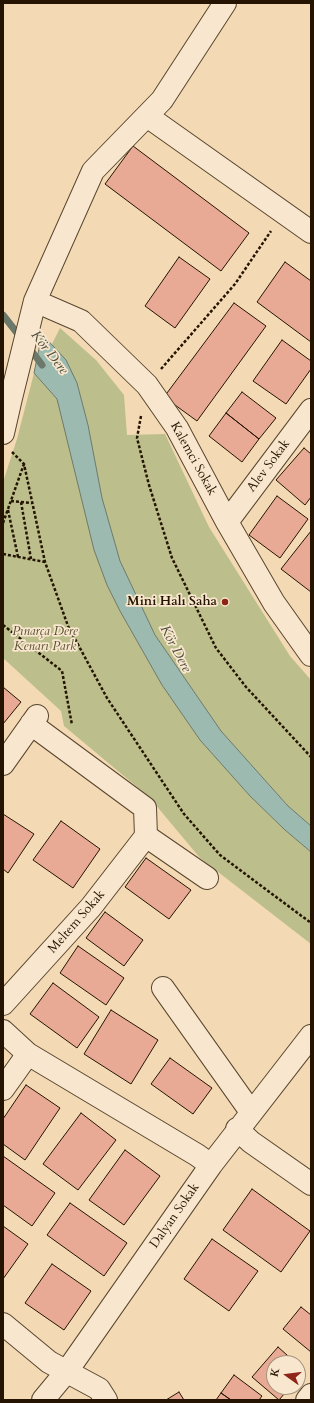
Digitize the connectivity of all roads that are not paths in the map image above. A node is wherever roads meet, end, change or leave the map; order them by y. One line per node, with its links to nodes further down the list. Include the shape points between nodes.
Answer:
1 (225, 3): 2 (street, via 162,100)
2 (146, 116): 3 (street); 4 (street, via 94,171)
3 (311, 232)
4 (36, 301): 6 (street, via 11,398); 7 (street, Kalemci Sokak, via 81,321 147,385 177,428)
5 (311, 410): 7 (street, Alev Sokak)
6 (6, 441)
7 (227, 522): 8 (street, Kalemci Sokak, via 274,603)
8 (310, 652)
9 (3, 764): 10 (street, via 34,720 145,808)
10 (146, 836): 11 (street); 13 (street, Meltem Sokak, via 91,907)
11 (207, 878)
12 (163, 988): 18 (street)
13 (3, 1004)
14 (3, 1031): 16 (street)
15 (311, 1036): 18 (street, Dalyan Sokak)
16 (28, 1054): 17 (street); 20 (street, via 197,1155)
17 (3, 1089)
18 (251, 1112): 19 (street, Dalyan Sokak)
19 (237, 1129): 20 (street, Dalyan Sokak); 21 (street, via 251,1142)
20 (211, 1166): 23 (street, Dalyan Sokak)
21 (311, 1184)
22 (3, 1324): 23 (street, via 49,1362)
23 (67, 1371): 25 (street, Dalyan Sokak); 26 (street, via 99,1389)
24 (311, 1395): 27 (street)
25 (43, 1400)
26 (106, 1400)
27 (307, 1400)

